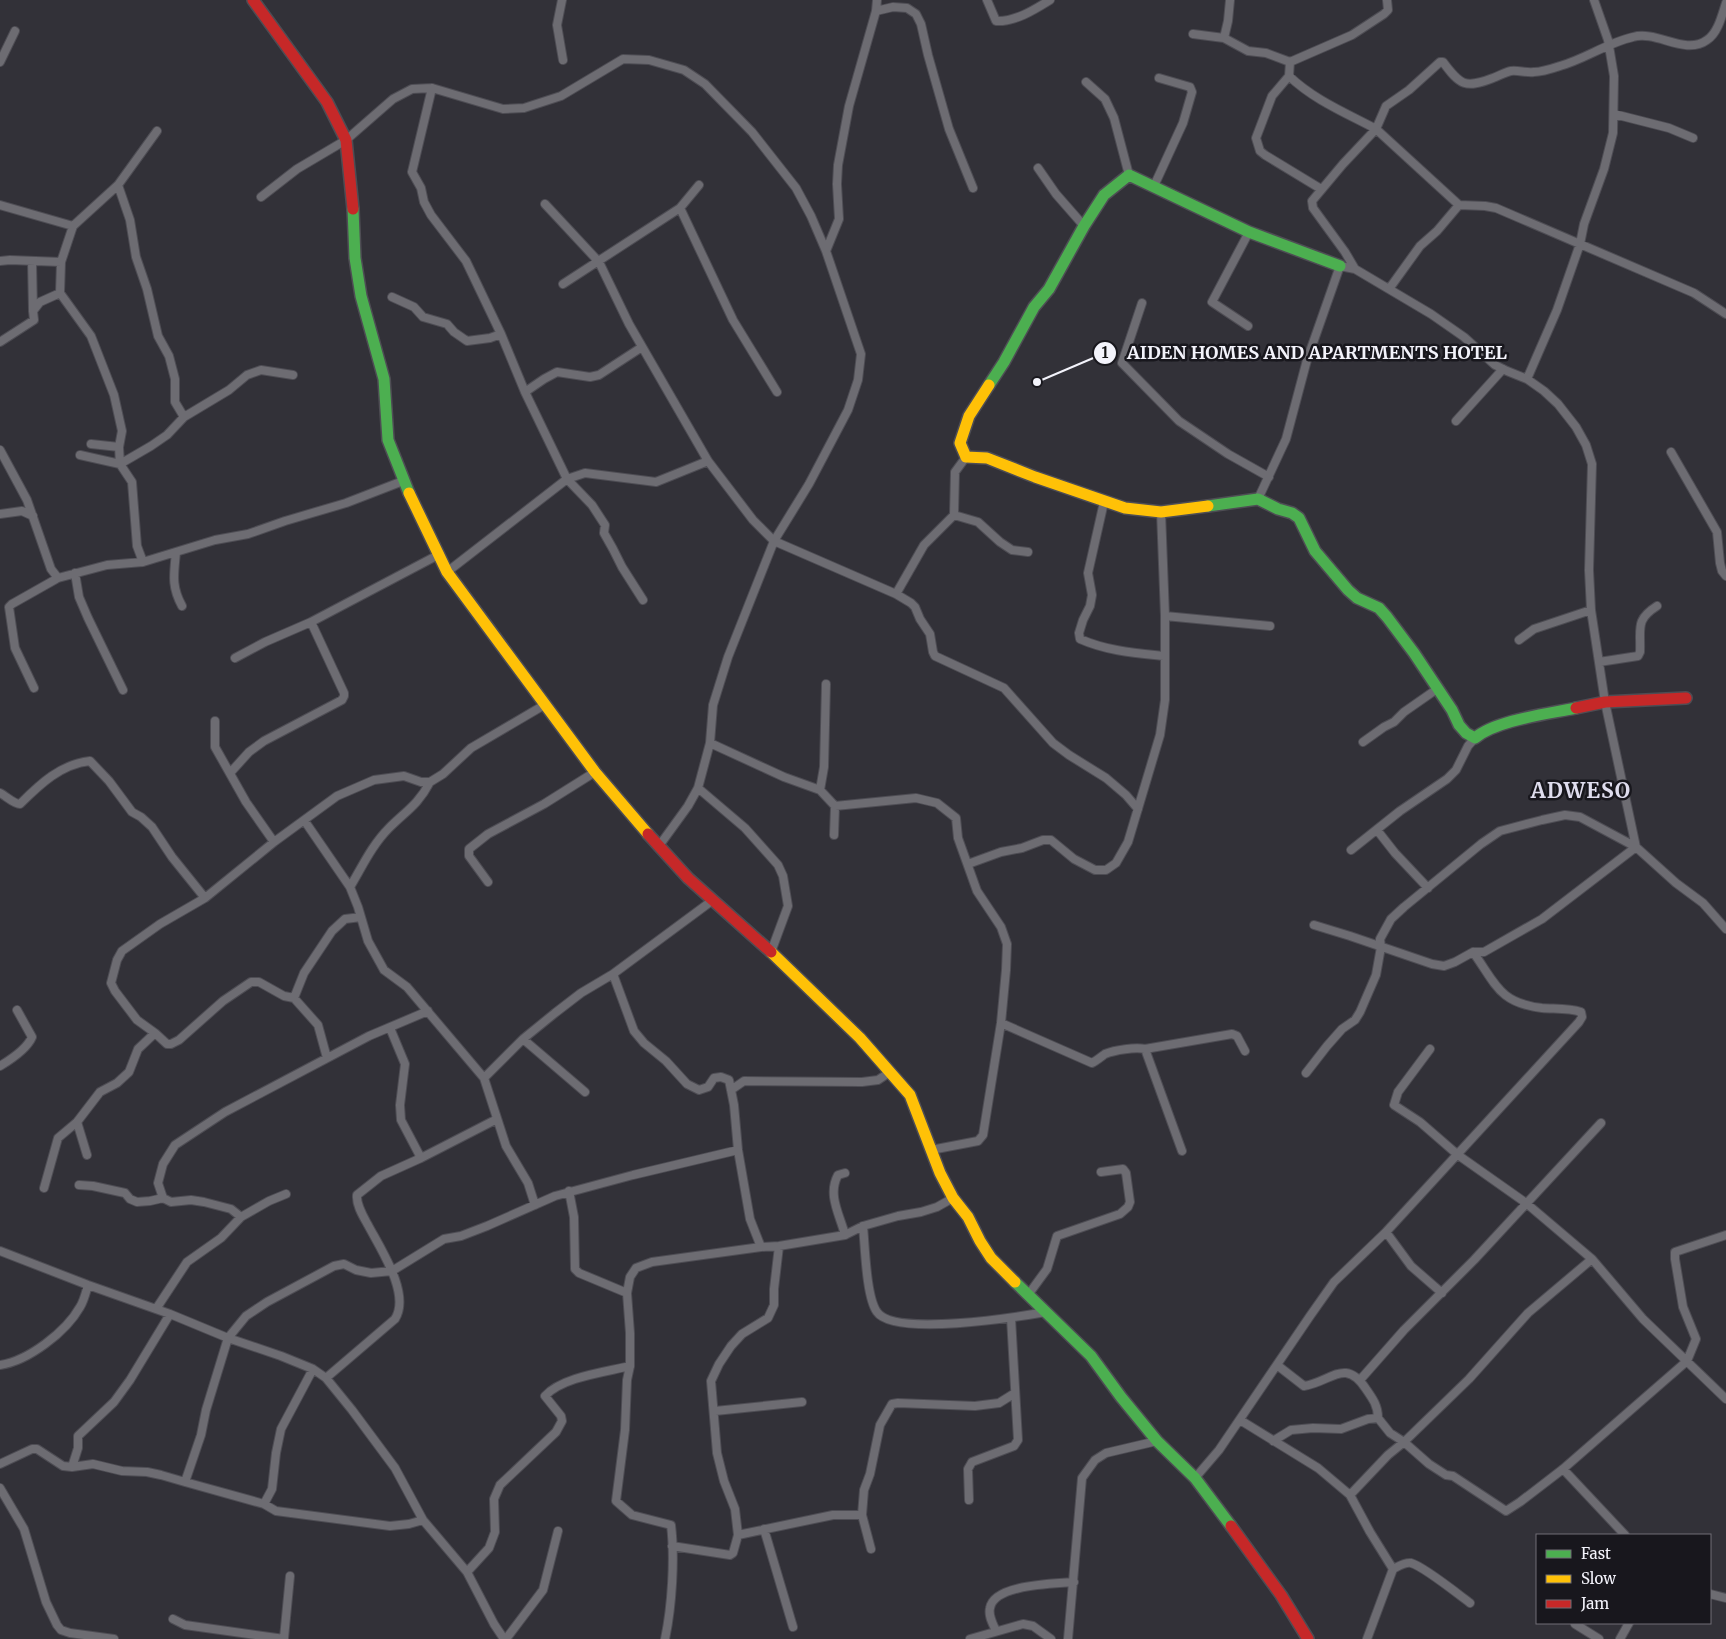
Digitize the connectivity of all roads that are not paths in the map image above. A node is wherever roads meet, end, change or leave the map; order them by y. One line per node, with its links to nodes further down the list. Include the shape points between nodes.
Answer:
1 (562, 0): 15 (street, via 557,25)
2 (877, 0): 10 (street)
3 (987, 0): 4 (street, via 993,18 1002,21 1032,11)
4 (1050, 0)
5 (1230, 0): 13 (street)
6 (1387, 0): 17 (street, via 1388,10 1352,36)
7 (1594, 0): 14 (street)
8 (255, 1): 26 (street, via 327,102)
9 (1726, 3): 14 (street, via 1716,29 1707,40 1692,46 1647,36 1635,36)
10 (876, 11): 32 (street, via 907,8 916,14 949,129); 43 (street, via 849,106 838,165 839,219)
11 (15, 31): 16 (street)
12 (1193, 34): 13 (street)
13 (1224, 38): 17 (street, via 1248,51 1266,53)
14 (1609, 45): 22 (street, via 1614,76); 23 (street, via 1561,66 1534,72 1510,71 1474,84 1455,78 1440,62 1386,106)
15 (563, 60)
16 (0, 62)
17 (1290, 62): 18 (street)
18 (1289, 76): 23 (street, via 1316,97); 33 (street, via 1272,96 1256,138 1258,146 1265,155)
19 (1159, 78): 31 (street, via 1190,88 1192,92 1183,123)
20 (1086, 82): 28 (street, via 1105,99 1114,118)
21 (432, 88): 26 (street, via 412,89 393,99); 43 (street, via 504,109 524,108 561,96 623,58 648,60 684,70 705,84 752,132 796,188); 58 (street, via 412,172 431,215 466,261)
22 (1614, 114): 25 (street, via 1669,128); 42 (street, via 1604,169)
23 (1376, 129): 33 (street); 37 (street)
24 (157, 132): 29 (street)
25 (1693, 138)
26 (346, 140): 34 (street, via 297,169); 78 (street, via 361,296 384,379 388,440)
27 (1038, 168): 40 (street)
28 (1129, 175): 31 (street); 40 (street, via 1104,195)
29 (118, 185): 39 (street); 66 (street, via 130,220 136,258 158,336 176,379 174,402)
30 (699, 185): 38 (street)
31 (1154, 186): 41 (street)
32 (973, 188)
33 (1321, 189): 49 (street, via 1312,201 1313,208)
34 (261, 197)
35 (545, 204): 47 (street)
36 (0, 205): 39 (street)
37 (1459, 205): 42 (street, via 1496,208); 51 (street, via 1437,232 1420,246)
38 (680, 208): 47 (street); 65 (street, via 733,320)
39 (73, 226): 46 (street)
40 (1084, 226): 73 (street, via 1049,289 1034,307 969,416 960,443)
41 (1249, 232): 48 (street); 57 (street, via 1212,302)
42 (1580, 244): 56 (street, via 1694,293); 63 (street, via 1557,310)
43 (826, 251): 85 (street, via 861,354 858,380 848,410 831,443)
44 (0, 261): 45 (street)
45 (32, 261): 46 (street); 55 (street)
46 (61, 262): 52 (street)
47 (599, 262): 50 (street); 60 (street)
48 (1340, 266): 49 (street); 76 (street, via 1307,360 1286,439)
49 (1355, 269): 51 (street)
50 (563, 284)
51 (1389, 289): 61 (street, via 1464,337)
52 (60, 293): 55 (street, via 40,302); 69 (street, via 91,336 114,396 122,431)
53 (392, 297): 58 (street, via 414,307 423,317 447,324 467,341)
54 (1142, 303): 76 (street, via 1122,363 1179,421)
55 (33, 311): 59 (street, via 34,320)
56 (1726, 314)
57 (1248, 326)
58 (501, 334): 64 (street)
59 (0, 342)
60 (642, 347): 64 (street, via 599,375 590,377 557,372); 74 (street)
61 (1503, 369): 63 (street); 67 (street)
62 (293, 375): 66 (street, via 261,370 247,375)
63 (1527, 379): 98 (street, via 1551,398 1576,427 1592,464)
64 (525, 392): 77 (street)
65 (777, 392)
66 (184, 417): 75 (street, via 167,435)
67 (1456, 422)
68 (91, 444): 69 (street)
69 (118, 447): 75 (street)
70 (0, 450): 84 (street)
71 (1671, 452): 92 (street, via 1717,532 1720,562)
72 (80, 455): 75 (street)
73 (966, 457): 80 (street, via 987,458); 83 (street, via 955,472)
74 (708, 461): 77 (street, via 656,482 585,473); 85 (street, via 753,520)
75 (120, 464): 89 (street, via 132,482 137,546)
76 (1269, 477): 79 (street)
77 (567, 479): 90 (street); 95 (street, via 592,505 605,525 604,533 612,549)
78 (403, 481): 86 (street, via 248,534); 88 (street)
79 (1258, 499): 81 (street); 108 (street, via 1298,518 1329,570 1357,598 1379,608)
80 (1104, 502): 81 (street); 103 (street, via 1088,573 1091,601 1079,633 1080,639 1118,652)
81 (1161, 512): 99 (street)
82 (0, 514): 84 (street, via 22,511)
83 (954, 515): 87 (street, via 978,522 1012,550); 94 (street, via 924,545)
84 (34, 516): 93 (street, via 51,569)
85 (774, 540): 94 (street); 116 (street, via 728,657 713,705)
86 (176, 552): 89 (street); 96 (street, via 173,585)
87 (1028, 552)
88 (440, 554): 90 (street); 100 (street)
89 (143, 562): 91 (street, via 107,565)
90 (447, 572): 112 (street)
91 (75, 573): 93 (street); 109 (street, via 82,604)
92 (1726, 576)
93 (58, 578): 107 (street, via 9,608 15,648)
94 (896, 594): 124 (street, via 915,607 930,634 935,656 1004,688 1053,743 1106,778)
95 (643, 600)
96 (182, 606)
97 (1657, 606): 105 (street, via 1642,618 1638,656)
98 (1591, 610): 102 (street, via 1534,629); 105 (street)
99 (1165, 616): 101 (street); 103 (street)
100 (311, 622): 104 (street); 118 (street, via 344,693 342,700 264,741)
101 (1270, 626)
102 (1519, 640)
103 (1164, 656): 124 (street, via 1166,700 1160,735)
104 (235, 658)
105 (1599, 662): 111 (street)
106 (826, 684): 121 (street, via 824,767)
107 (34, 688)
108 (1437, 689): 114 (street, via 1459,725); 115 (street)
109 (123, 690)
110 (1686, 698): 111 (street)
111 (1605, 702): 114 (street, via 1514,721 1483,731); 130 (street)
112 (546, 704): 117 (street); 119 (street, via 471,748)
113 (215, 721): 118 (street, via 215,747)
114 (1475, 738): 126 (street, via 1447,779)
115 (1363, 742)
116 (710, 743): 120 (street); 121 (street)
117 (596, 772): 129 (street); 133 (street, via 488,834 469,849 469,856)
118 (230, 773): 128 (street)
119 (430, 782): 125 (street, via 404,776 374,780 337,796); 134 (street, via 423,796 374,846)
120 (698, 788): 129 (street); 142 (street, via 745,828 778,865 783,876 788,906)
121 (820, 790): 123 (street)
122 (0, 793): 136 (street, via 20,804 61,769 77,762 90,762 132,812 152,827)
123 (835, 806): 127 (street); 132 (street, via 916,798 937,803 956,818 958,838)
124 (1138, 810): 132 (street, via 1128,842 1116,863 1106,870 1095,870 1074,859 1051,840)
125 (304, 820): 128 (street); 134 (street)
126 (1377, 830): 131 (street); 135 (street)
127 (834, 835)
128 (274, 842): 136 (street)
129 (659, 846): 137 (street, via 688,878)
130 (1636, 847): 135 (street, via 1580,818 1565,815 1500,831); 140 (street, via 1676,884 1703,903); 143 (street, via 1542,919 1484,952)
131 (1351, 850)
132 (968, 864): 148 (street, via 977,891 1001,927 1007,944)
133 (488, 882)
134 (350, 887): 138 (street)
135 (1428, 888): 141 (street, via 1391,919 1380,939)
136 (205, 898): 150 (street, via 143,936 122,951 116,960 111,983 115,992 138,1020)
137 (714, 900): 142 (street); 144 (street)
138 (360, 917): 145 (street, via 345,919 332,931 304,973); 147 (street, via 368,941 384,970 407,986)
139 (1314, 925): 141 (street)
140 (1726, 929)
141 (1381, 947): 143 (street, via 1444,966); 158 (street, via 1376,975 1360,1012 1327,1046)
142 (771, 952): 157 (street, via 860,1038)
143 (1474, 952): 169 (street, via 1502,994 1515,1002 1574,1010 1581,1012 1582,1017)
144 (613, 974): 151 (street, via 581,993); 160 (street, via 634,1031 644,1043 687,1084 700,1090 708,1087 714,1078 721,1077 728,1080)
145 (294, 998): 150 (street, via 259,982 251,982 223,1001 179,1040 167,1044); 155 (street, via 318,1025)
146 (17, 1010): 156 (street, via 32,1037 17,1054)
147 (428, 1011): 149 (street); 159 (street)
148 (1001, 1023): 152 (street, via 1092,1063 1105,1054); 166 (street, via 983,1135 978,1141)
149 (390, 1028): 155 (street); 170 (street, via 405,1064 401,1120)
150 (155, 1033): 163 (street, via 138,1049 129,1072 100,1092)
151 (523, 1039): 159 (street); 161 (street)
152 (1145, 1049): 154 (street, via 1232,1034 1237,1036); 167 (street)
153 (1430, 1049): 169 (street, via 1398,1092 1394,1105 1420,1122)
154 (1244, 1051)
155 (328, 1058): 177 (street, via 225,1112 175,1146 163,1164 158,1183)
156 (0, 1066)
157 (890, 1072): 160 (street, via 878,1080 862,1082 744,1081); 166 (street, via 910,1096)
158 (1306, 1074)
159 (484, 1078): 162 (street)
160 (731, 1090): 165 (street)
161 (585, 1092)
162 (497, 1120): 170 (street); 180 (street, via 506,1146 528,1183)
163 (77, 1122): 168 (street); 174 (street, via 58,1138)
164 (1601, 1123): 179 (street)
165 (738, 1150): 175 (street); 187 (street, via 750,1219)
166 (931, 1150): 178 (street)
167 (1182, 1151)
168 (87, 1155)
169 (1458, 1155): 179 (street); 183 (street)
170 (421, 1158): 190 (street, via 381,1176 357,1195 356,1200)
171 (1101, 1172): 194 (street, via 1123,1169 1130,1202 1128,1207 1120,1214 1057,1236 1047,1269)
172 (845, 1173): 184 (street, via 838,1175 833,1192)
173 (79, 1185): 177 (street, via 124,1193 137,1202)
174 (44, 1188)
175 (569, 1191): 180 (street); 192 (street, via 574,1217 574,1269)
176 (286, 1194): 181 (street)
177 (163, 1198): 181 (street, via 171,1202 204,1202 231,1209)
178 (952, 1198): 182 (street, via 937,1207); 194 (street, via 968,1217 991,1258)
179 (1526, 1203): 189 (street); 193 (street)
180 (535, 1205): 190 (street, via 488,1226 444,1239)
181 (241, 1217): 195 (street, via 221,1238 187,1262)
182 (863, 1226): 184 (street); 198 (street, via 869,1287 877,1312 885,1319 920,1324)
183 (1386, 1232): 193 (street, via 1411,1266); 202 (street, via 1334,1282)
184 (845, 1235): 186 (street)
185 (1726, 1235): 200 (street, via 1676,1252 1683,1307 1696,1339)
186 (779, 1246): 187 (street); 210 (street, via 774,1305 768,1318 742,1334 719,1364 711,1381)
187 (761, 1247): 192 (street, via 652,1262 636,1268)
188 (0, 1251): 191 (street)
189 (1592, 1259): 200 (street, via 1643,1319); 215 (street, via 1528,1313 1469,1379)
190 (392, 1272): 199 (street, via 371,1273 344,1264 334,1266 246,1316); 205 (street, via 400,1311 395,1319)
191 (88, 1285): 195 (street); 201 (street, via 81,1306 50,1341 13,1363)
192 (627, 1292): 203 (street)
193 (1442, 1293): 206 (street)
194 (1028, 1295): 196 (street)
195 (156, 1309): 197 (street)
196 (1046, 1312): 198 (street); 213 (street, via 1091,1356)
197 (170, 1314): 199 (street); 217 (street, via 125,1388 78,1436)
198 (1011, 1318): 207 (street)
199 (228, 1338): 204 (street); 220 (street)
200 (1686, 1361): 208 (street); 218 (street)
201 (0, 1365)
202 (1277, 1365): 206 (street, via 1304,1386 1341,1372); 212 (street)
203 (630, 1366): 231 (street, via 616,1501 632,1515 670,1525); 234 (street, via 568,1382 545,1396 562,1421 556,1432 500,1485 494,1499 495,1532 490,1548)
204 (313, 1368): 205 (street); 224 (street, via 281,1430 272,1489)
205 (326, 1378): 226 (street, via 394,1468)
206 (1360, 1380): 211 (street, via 1375,1402)
207 (1015, 1393): 223 (street, via 1018,1440 1014,1446 972,1462 968,1469); 225 (street, via 999,1403 975,1406 892,1404 880,1425 864,1490)
208 (1726, 1399)
209 (802, 1402): 210 (street)
210 (715, 1411): 230 (street, via 717,1453 735,1510)
211 (1378, 1418): 214 (street, via 1341,1429 1291,1430); 215 (street, via 1390,1434)
212 (1240, 1420): 214 (street); 219 (street)
213 (1157, 1441): 219 (street); 236 (street, via 1106,1453 1095,1460 1082,1478)
214 (1273, 1441): 222 (street, via 1318,1468)
215 (1404, 1442): 218 (street, via 1440,1471 1506,1511); 222 (street)
216 (0, 1464): 217 (street, via 37,1449 59,1464)
217 (72, 1468): 220 (street, via 93,1464 122,1471 154,1473)
218 (1563, 1468): 229 (street)
219 (1195, 1478): 252 (street, via 1281,1595)
220 (185, 1482): 224 (street)
221 (0, 1488): 245 (street, via 24,1529 46,1602 57,1625 61,1630)
222 (1350, 1494): 233 (street)
223 (969, 1500)
224 (264, 1504): 226 (street, via 276,1511 384,1526)
225 (862, 1515): 227 (street, via 833,1515); 232 (street)
226 (423, 1520): 234 (street)
227 (764, 1529): 230 (street); 243 (street)
228 (558, 1531): 247 (street, via 543,1590)
229 (1624, 1534)
230 (738, 1535): 231 (street, via 734,1553 730,1555)
231 (672, 1546): 248 (street, via 672,1594)
232 (871, 1548)
233 (1393, 1569): 239 (street, via 1410,1563 1420,1567); 253 (street)
234 (467, 1572): 247 (street)
235 (290, 1576): 246 (street)
236 (1074, 1582): 244 (street, via 1022,1586 998,1597 992,1601 989,1614); 251 (street)
237 (1711, 1594): 238 (street)
238 (1726, 1598)
239 (1470, 1603)
240 (173, 1619): 246 (street, via 185,1625)
241 (1575, 1624): 254 (street)
242 (1628, 1624): 255 (street)
243 (793, 1627)
244 (996, 1631): 249 (street); 250 (street, via 1024,1624 1033,1626)
245 (114, 1639)
246 (284, 1639)
247 (505, 1639)
248 (665, 1639)
249 (970, 1639)
250 (1051, 1639)
251 (1068, 1639)
252 (1308, 1639)
253 (1367, 1639)
254 (1599, 1639)
255 (1620, 1639)

